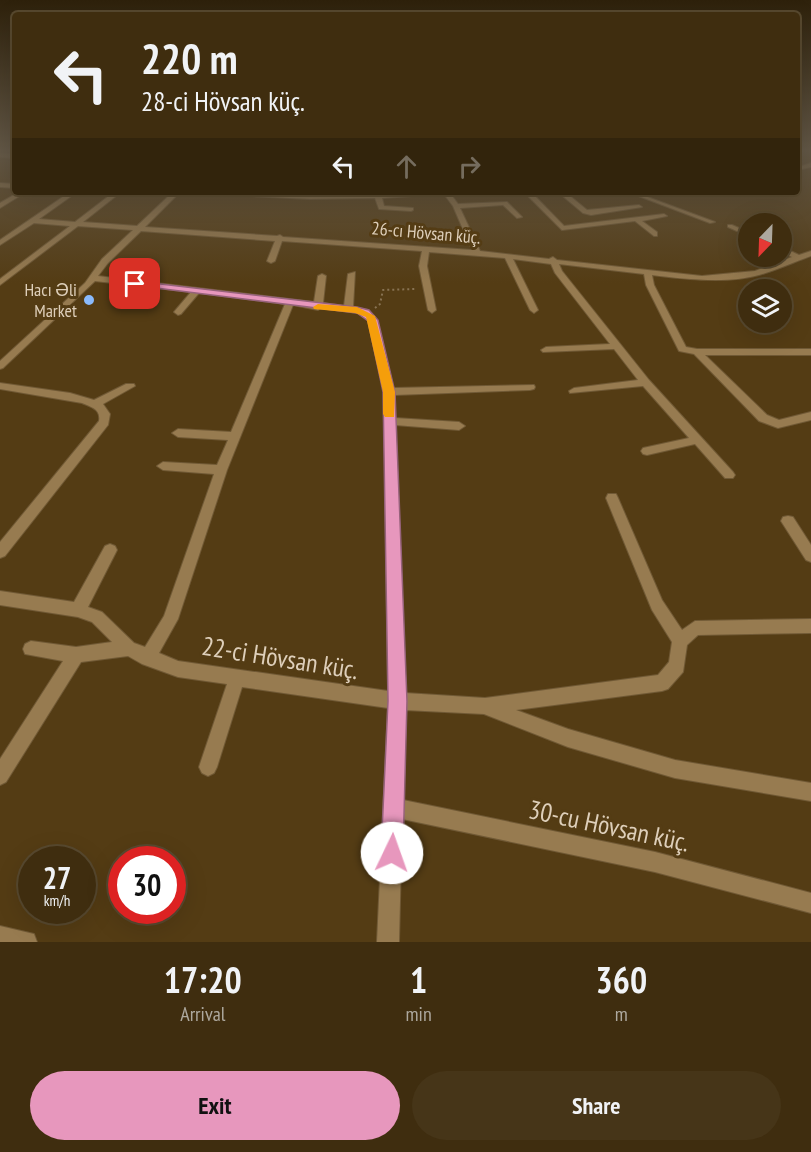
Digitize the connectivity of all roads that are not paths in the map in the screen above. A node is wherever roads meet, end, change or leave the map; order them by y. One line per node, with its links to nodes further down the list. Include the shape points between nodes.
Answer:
1 (18, 195): 10 (street)
2 (70, 195): 16 (street)
3 (114, 195): 19 (street)
4 (174, 195): 21 (street)
5 (378, 195): 13 (street, via 383,209)
6 (447, 195): 11 (street)
7 (530, 195): 17 (street, via 562,228)
8 (565, 195): 12 (street, via 591,213)
9 (638, 195): 18 (lane)
10 (0, 206)
11 (456, 206): 15 (street, via 505,203); 27 (street)
12 (639, 207)
13 (411, 209)
14 (664, 216): 17 (street)
15 (519, 217)
16 (34, 220): 19 (street, 26-cı Hövsan küç.); 25 (street)
17 (638, 221): 23 (street)
18 (712, 222)
19 (78, 223): 21 (street, 26-cı Hövsan küç.); 39 (street)
20 (730, 226): 22 (street)
21 (140, 227): 24 (street, 26-cı Hövsan küç.); 38 (street, via 99,267)
22 (738, 230)
23 (654, 234)
24 (280, 237): 26 (street, 26-cı Hövsan küç.); 33 (street)
25 (0, 243)
26 (426, 249): 27 (street, 26-cı Hövsan küç.); 44 (street, via 423,266)
27 (477, 252): 29 (street, 26-cı Hövsan küç.)
28 (811, 254): 32 (street, 26-cı Hövsan küç.)
29 (507, 255): 31 (street, 26-cı Hövsan küç.); 45 (street)
30 (792, 255): 32 (street)
31 (554, 259): 36 (street, 26-cı Hövsan küç.); 47 (street, via 558,271)
32 (799, 259): 34 (street); 36 (street, 26-cı Hövsan küç., via 756,273 722,278)
33 (271, 261)
34 (811, 265)
35 (352, 274): 43 (street)
36 (648, 274): 49 (street, via 675,340 682,349)
37 (322, 276): 42 (street)
38 (94, 278): 40 (street); 51 (street)
39 (0, 283)
40 (196, 292): 41 (street); 46 (street)
41 (289, 304): 42 (street); 63 (street)
42 (318, 307): 43 (street)
43 (348, 310): 57 (street, via 365,312 373,320)
44 (432, 310)
45 (534, 310)
46 (178, 312)
47 (616, 346): 48 (street); 52 (street)
48 (546, 350)
49 (697, 352): 50 (street); 59 (street, via 763,418 778,424)
50 (811, 352)
51 (0, 366)
52 (645, 382): 56 (street); 64 (street)
53 (0, 386): 58 (street)
54 (130, 386): 58 (street)
55 (530, 387): 57 (street)
56 (574, 391)
57 (389, 392): 60 (street)
58 (95, 404): 72 (street, via 105,414 104,422)
59 (811, 416)
60 (390, 421): 61 (street); 83 (street)
61 (459, 426)
62 (178, 433): 63 (street)
63 (235, 436): 67 (street)
64 (696, 440): 65 (street); 68 (street)
65 (647, 451)
66 (163, 466): 67 (street)
67 (221, 470): 81 (street, via 170,619)
68 (729, 475)
69 (612, 498): 77 (street, via 657,605)
70 (788, 522): 73 (street)
71 (110, 550): 75 (street)
72 (0, 552)
73 (811, 556)
74 (0, 598): 75 (street, 22-ci Hövsan küç.)
75 (78, 609): 78 (street, 22-ci Hövsan küç., via 97,617)
76 (811, 626): 77 (street, via 695,628)
77 (680, 641): 84 (street, via 677,666 662,683)
78 (128, 648): 80 (street); 81 (street, 22-ci Hövsan küç.)
79 (31, 649): 80 (street)
80 (76, 655): 86 (street)
81 (148, 658): 82 (street, 22-ci Hövsan küç., via 178,669)
82 (237, 678): 83 (street, 22-ci Hövsan küç.); 85 (street)
83 (397, 701): 84 (street, 22-ci Hövsan küç.); 88 (street)
84 (484, 706): 87 (street, 22-ci Hövsan küç., via 568,738 675,769)
85 (208, 767)
86 (1, 772)
87 (811, 792)
88 (394, 808): 89 (street, 30-cu Hövsan küç., via 655,862); 92 (street)
89 (811, 903)
90 (0, 937): 91 (street)
91 (26, 942)
92 (388, 942)

